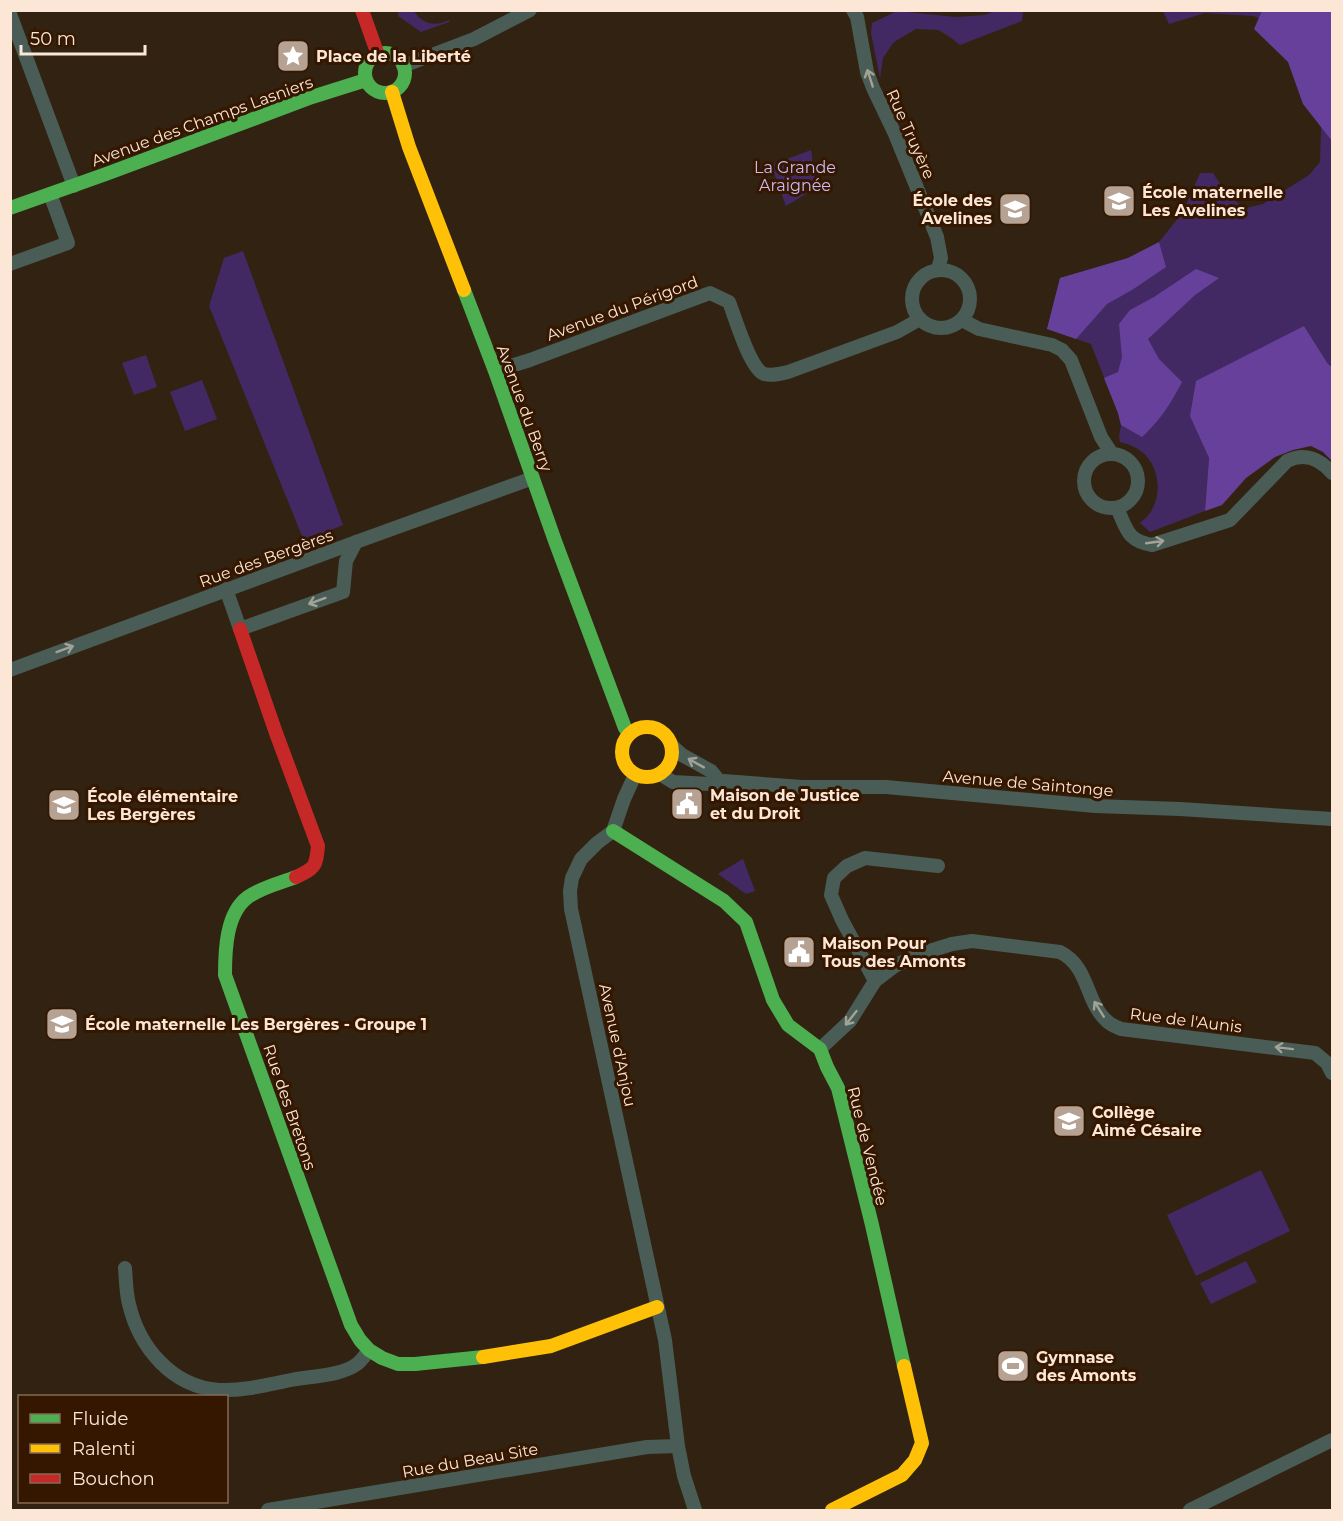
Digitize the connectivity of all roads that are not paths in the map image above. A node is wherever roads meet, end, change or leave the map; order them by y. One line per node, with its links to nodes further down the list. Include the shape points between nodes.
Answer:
1 (362, 10): 5 (street)
2 (530, 10): 6 (street, via 474,39)
3 (853, 10): 13 (street, Rue Truyère, one-way to 3, via 941,258 937,237 867,72)
4 (10, 14): 9 (street)
5 (378, 55): 6 (street, via 392,55); 7 (street, via 367,64)
6 (403, 66): 8 (street, via 404,78)
7 (366, 80): 8 (street, via 374,90); 9 (street, Avenue des Champs Lasniers)
8 (392, 92): 16 (street, Avenue du Berry, via 409,147)
9 (74, 186): 10 (street, Avenue des Champs Lasniers)
10 (50, 194): 11 (street, Avenue des Champs Lasniers); 12 (street, via 68,243)
11 (10, 208)
12 (10, 264)
13 (938, 269): 14 (street, via 916,284 912,302); 15 (street, via 954,272 966,283 970,302)
14 (920, 319): 15 (street, via 936,328); 16 (street, Avenue du Périgord, via 897,332 788,372 763,374 755,367 729,302 710,293)
15 (962, 320): 17 (street, via 1062,350 1071,360 1101,437)
16 (495, 371): 19 (street, Avenue du Berry)
17 (1112, 454): 20 (street, via 1128,460 1138,482 1132,498); 20 (street, via 1094,459 1083,484 1092,501)
18 (1332, 473): 20 (street, one-way to 18, via 1131,538 1152,545 1230,520 1293,458 1309,457)
19 (533, 478): 21 (street, Rue des Bergères); 25 (street, Avenue du Berry)
20 (1117, 508)
21 (356, 542): 22 (street, Rue des Bergères); 23 (street, one-way to 23, via 346,561 342,592)
22 (226, 589): 23 (street); 24 (street, Rue des Bergères, one-way to 22)
23 (240, 629): 38 (street, Rue des Bretons, via 318,846 312,869 249,895 240,904 225,953 225,975 351,1325)
24 (10, 670)
25 (630, 733): 26 (street, via 654,728 668,737); 27 (street, via 622,755)
26 (671, 745): 28 (street, via 671,762); 29 (street, one-way to 26, via 711,771)
27 (635, 774): 28 (street, via 647,778); 31 (street)
28 (660, 774): 29 (street, Avenue de Saintonge, via 673,782)
29 (720, 782): 30 (street, Avenue de Saintonge, via 886,788 1095,806)
30 (1332, 819)
31 (613, 831): 34 (street, Rue de Vendée, via 724,901 746,922 773,1000 789,1025); 37 (street, Avenue d'Anjou, via 581,859 572,879 571,909)
32 (938, 866): 33 (street, via 865,858 847,866 834,879 831,895)
33 (875, 981): 34 (street, Rue de l'Aunis, one-way to 34, via 850,1021); 35 (street, Rue de l'Aunis, one-way to 33, via 1315,1053 1121,1029 1108,1023 1099,1012 1078,968 1060,952 972,941 952,944 896,965)
34 (820, 1049): 43 (street, Rue de Vendée, via 838,1088 922,1443 912,1467)
35 (1332, 1073)
36 (125, 1268): 38 (street, via 128,1302 142,1339 155,1358 197,1386 238,1390 341,1372 358,1363)
37 (657, 1307): 38 (street, Rue des Bretons, via 551,1347 487,1357 398,1364); 40 (street, Avenue d'Anjou)
38 (369, 1350)
39 (1332, 1440): 44 (street)
40 (678, 1446): 41 (street, Rue du Beau Site, via 647,1447); 42 (street, Avenue d'Anjou)
41 (268, 1510)
42 (695, 1510)
43 (832, 1510)
44 (1190, 1510)

